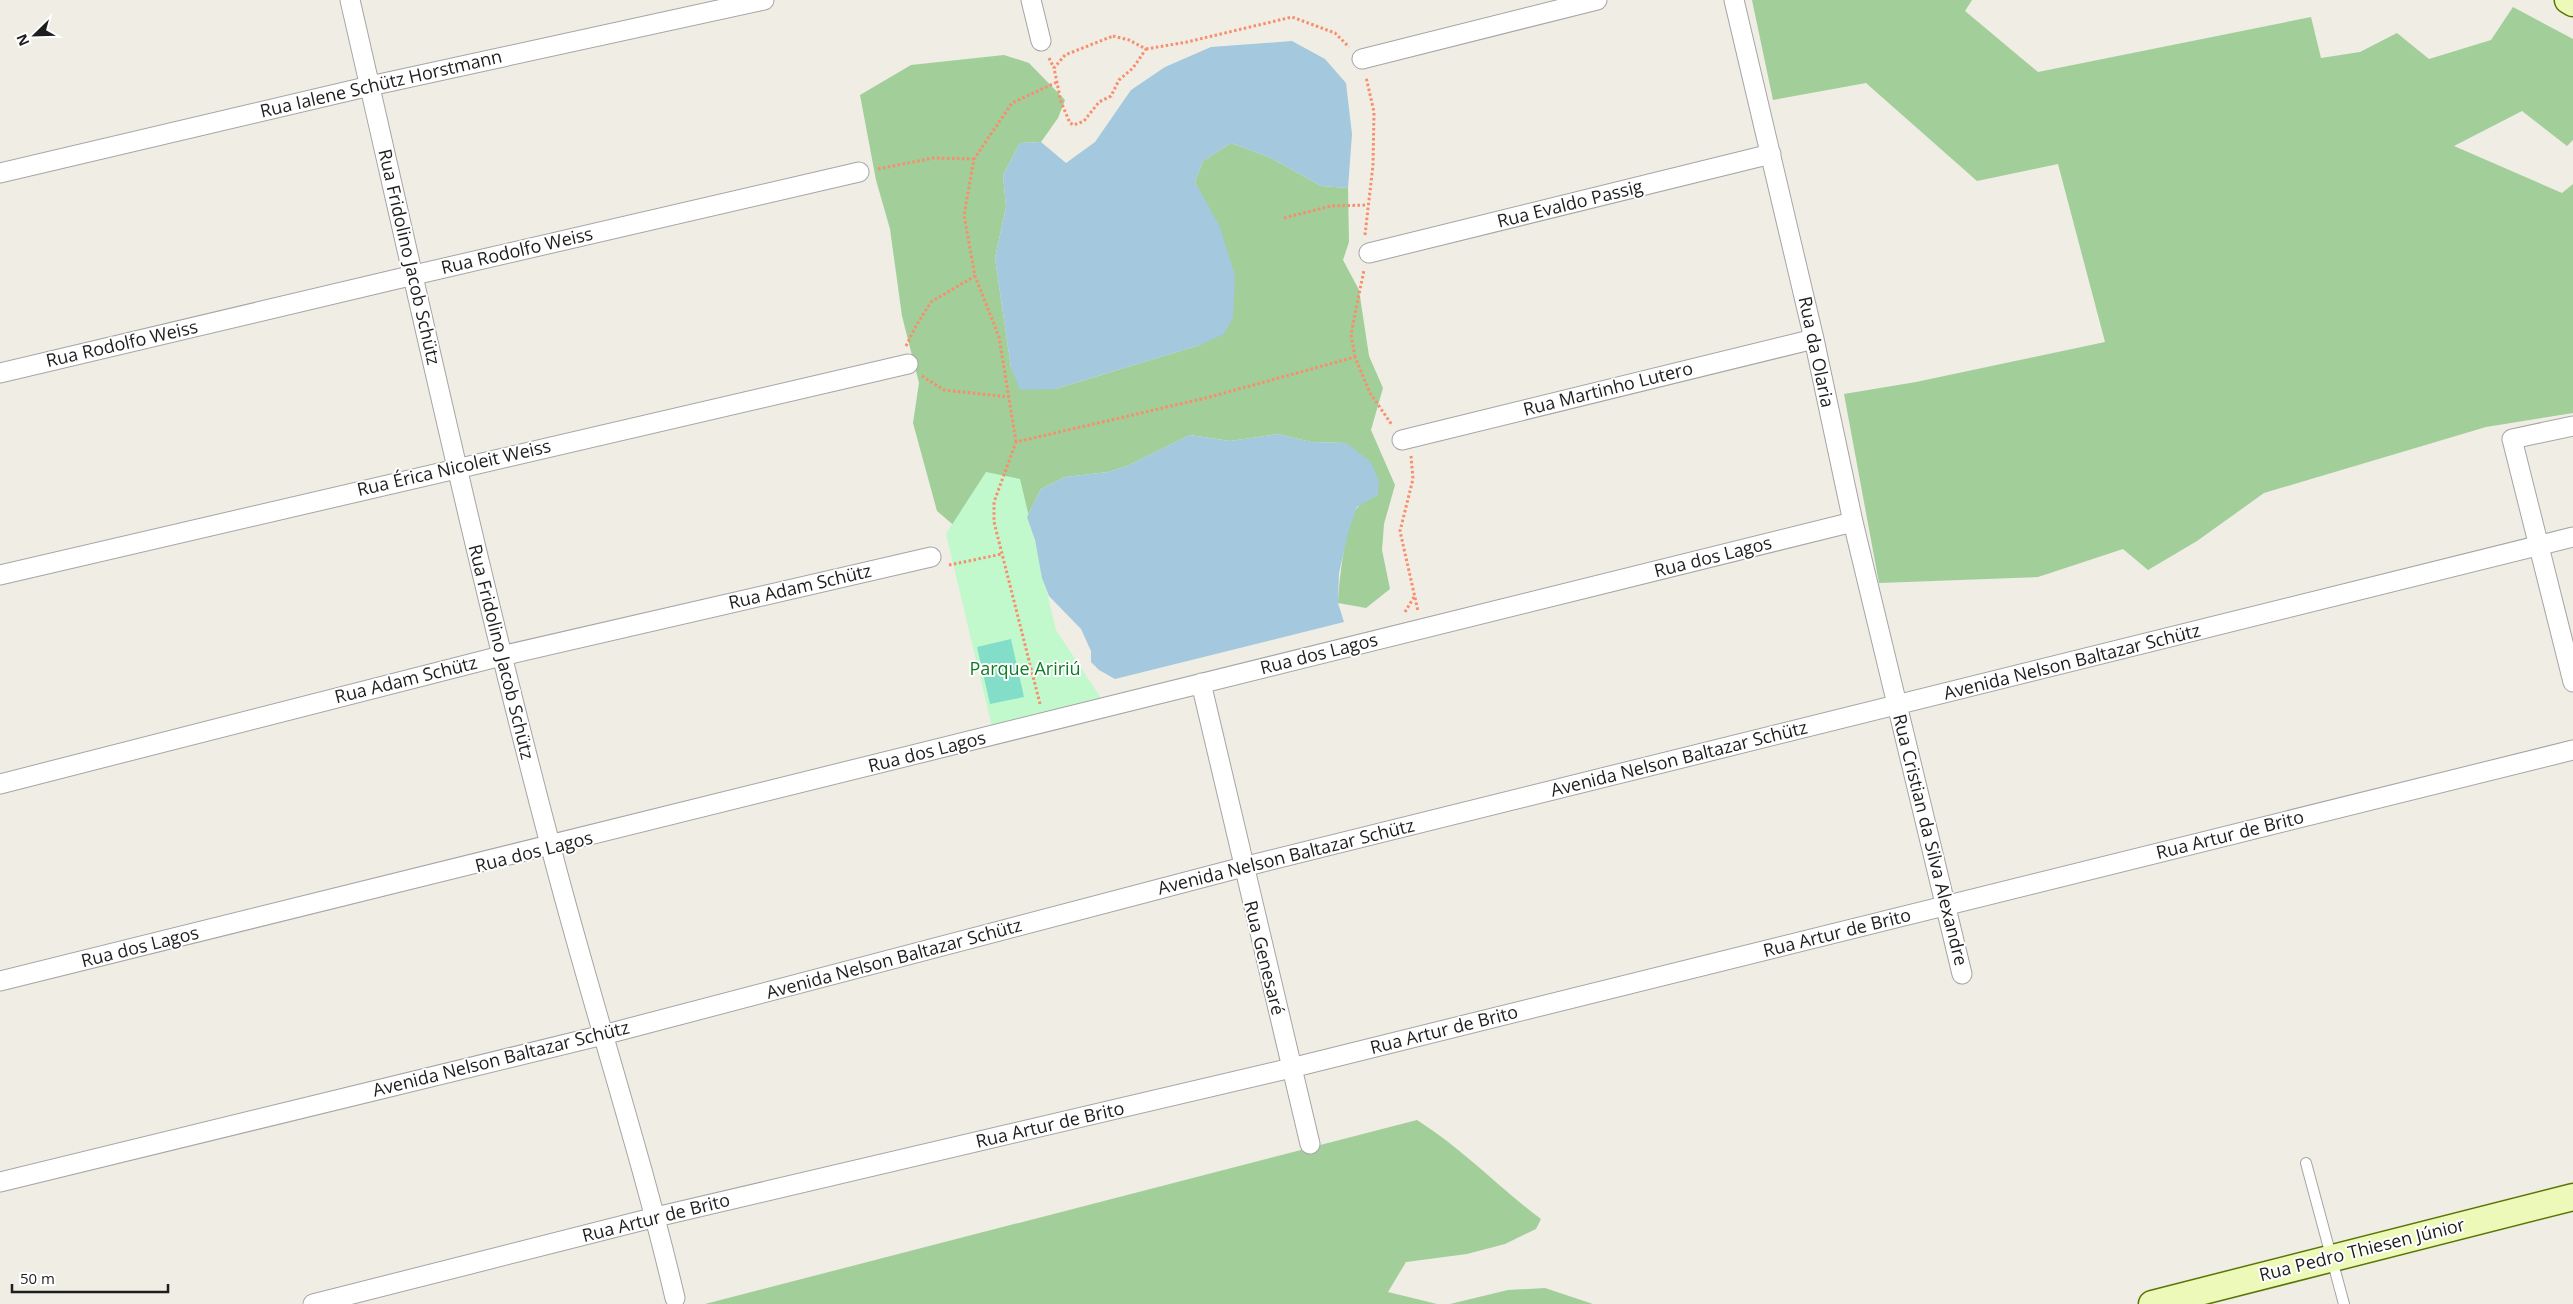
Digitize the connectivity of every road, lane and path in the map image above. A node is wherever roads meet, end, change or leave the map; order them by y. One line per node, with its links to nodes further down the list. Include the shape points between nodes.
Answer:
1 (350, 0): 12 (street, Rua Fridolino Jacob Schütz)
2 (764, 0): 12 (street, Rua Ialene Schütz Horstmann)
3 (1031, 0): 8 (street)
4 (1597, 0): 10 (street)
5 (1734, 0): 13 (street, Rua da Olaria)
6 (2568, 0): 7 (main road)
7 (2573, 3)
8 (1041, 41)
9 (1146, 49): 10 (path, via 1292,17 1335,33); 11 (path, via 1113,36 1098,40 1065,55 1054,68); 11 (path, via 1133,68 1119,80 1111,96 1099,102 1090,116 1079,124 1070,123 1060,102)
10 (1362, 59): 17 (path, via 1374,112 1372,165)
11 (1058, 82): 14 (path, via 1012,103)
12 (370, 86): 16 (street, Rua Ialene Schütz Horstmann); 20 (street, Rua Fridolino Jacob Schütz)
13 (1771, 154): 19 (street, Rua Evaldo Passig); 22 (street, Rua da Olaria)
14 (974, 159): 15 (path, via 933,158); 21 (path, via 964,215)
15 (859, 172): 20 (street, Rua Rodolfo Weiss)
16 (0, 174)
17 (1366, 205): 18 (path, via 1331,206); 19 (path, via 1364,234)
18 (1284, 218)
19 (1369, 253): 23 (path, via 1351,334)
20 (414, 274): 25 (street, Rua Rodolfo Weiss); 30 (street, Rua Fridolino Jacob Schütz)
21 (975, 276): 24 (path, via 931,302 906,343); 26 (path, via 999,337)
22 (1814, 339): 28 (street, Rua Martinho Lutero); 31 (street, Rua da Olaria)
23 (1355, 357): 28 (path, via 1370,393); 29 (path, via 1206,398)
24 (908, 364): 26 (path, via 944,390); 30 (street, Rua Érica Nicoleit Weiss)
25 (0, 373)
26 (1009, 397): 29 (path)
27 (2573, 426): 33 (street, via 2512,439)
28 (1402, 440): 37 (path, via 1410,451 1413,467 1413,480 1400,530)
29 (1016, 442): 34 (path, via 994,502 994,522)
30 (456, 468): 36 (street, Rua Érica Nicoleit Weiss); 38 (street, Rua Fridolino Jacob Schütz)
31 (1853, 522): 40 (street, Rua dos Lagos); 42 (street, Rua da Olaria)
32 (2573, 538): 33 (street, Avenida Nelson Baltazar Schütz)
33 (2539, 546): 39 (street); 42 (street, Avenida Nelson Baltazar Schütz)
34 (1002, 554): 35 (path, via 949,565); 41 (path)
35 (931, 557): 38 (street, Rua Adam Schütz)
36 (0, 576)
37 (1414, 597)
38 (501, 656): 44 (street, Rua Adam Schütz); 45 (street, Rua Fridolino Jacob Schütz)
39 (2573, 682)
40 (1201, 684): 45 (street, Rua dos Lagos); 46 (street, Rua Genesaré)
41 (1039, 702)
42 (1897, 705): 46 (street, Avenida Nelson Baltazar Schütz); 47 (street, Rua Cristian da Silva Alexandre)
43 (2573, 750): 47 (street, Rua Artur de Brito)
44 (0, 784)
45 (550, 848): 49 (street, Rua dos Lagos); 50 (street, Rua Fridolino Jacob Schütz)
46 (1243, 867): 50 (street, Avenida Nelson Baltazar Schütz); 51 (street, Rua Genesaré)
47 (1946, 906): 48 (street, Rua Cristian da Silva Alexandre); 51 (street, Rua Artur de Brito)
48 (1962, 974)
49 (0, 981)
50 (603, 1035): 54 (street, Avenida Nelson Baltazar Schütz); 56 (street, Rua Fridolino Jacob Schütz)
51 (1291, 1068): 52 (street, Rua Genesaré); 56 (street, Rua Artur de Brito)
52 (1310, 1144)
53 (2306, 1163): 57 (lane)
54 (0, 1182)
55 (2573, 1197): 57 (main road, Rua Pedro Thiesen Júnior)
56 (656, 1217): 58 (street, Rua Fridolino Jacob Schütz); 59 (street, Rua Artur de Brito)
57 (2332, 1258): 60 (main road, Rua Pedro Thiesen Júnior); 61 (lane)
58 (675, 1298)
59 (313, 1304)
60 (2152, 1304)
61 (2344, 1304)

